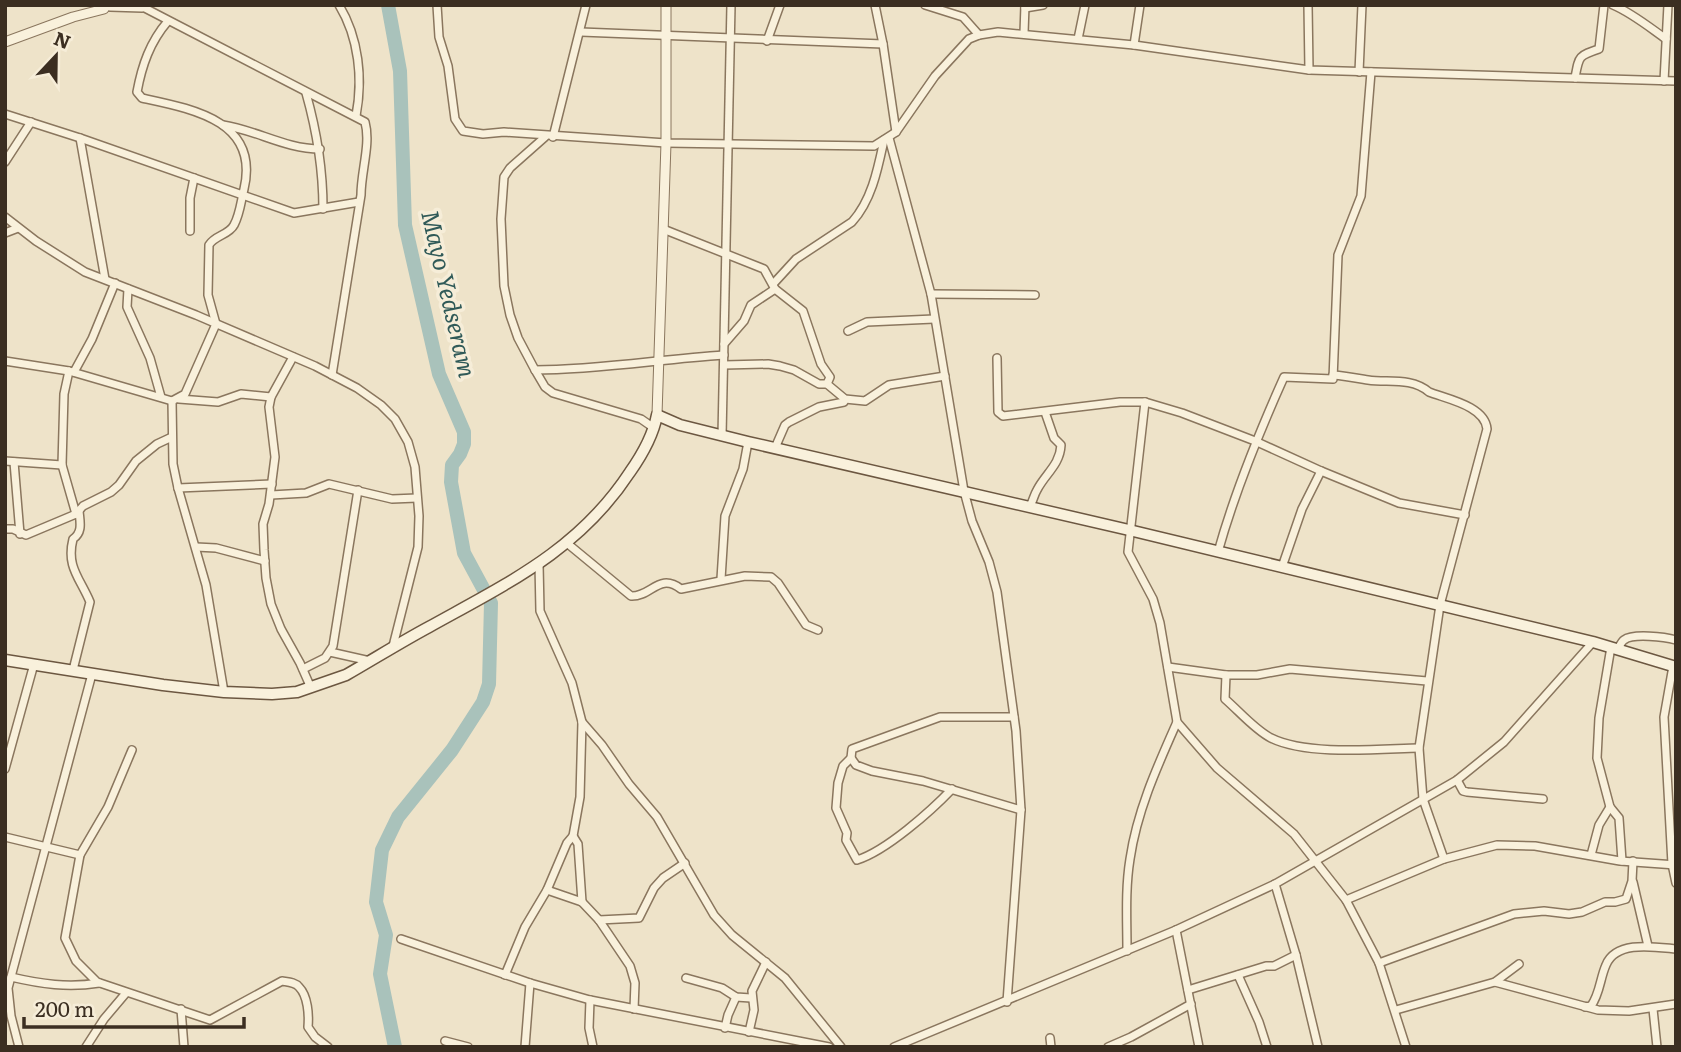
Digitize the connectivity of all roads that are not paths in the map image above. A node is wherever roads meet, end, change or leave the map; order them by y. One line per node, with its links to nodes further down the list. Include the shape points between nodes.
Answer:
1 (83, 5): 24 (street)
2 (94, 5): 19 (street)
3 (339, 5): 45 (street, via 357,52)
4 (437, 5): 49 (street, via 439,37 459,128 483,134)
5 (586, 5): 26 (street)
6 (666, 5): 29 (street)
7 (731, 5): 31 (street)
8 (780, 5): 33 (street)
9 (875, 5): 35 (street)
10 (925, 5): 23 (street)
11 (1043, 5): 21 (street)
12 (1084, 5): 32 (street)
13 (1140, 5): 36 (street)
14 (1308, 5): 37 (street)
15 (1362, 5): 38 (street)
16 (1604, 5): 40 (street, via 1599,49 1578,60)
17 (1613, 5): 22 (street)
18 (1668, 5): 30 (street)
19 (109, 7): 20 (street); 24 (street)
20 (141, 7): 25 (street)
21 (1025, 7): 27 (street)
22 (1625, 8): 30 (street)
23 (954, 9): 28 (street)
24 (73, 17): 34 (street)
25 (168, 21): 43 (street); 47 (street, via 150,47 136,92 142,98 198,111)
26 (581, 32): 29 (street); 49 (street)
27 (1024, 33): 28 (street); 32 (street)
28 (979, 35): 48 (street, via 951,56)
29 (666, 36): 31 (street); 52 (street)
30 (1666, 38): 41 (street)
31 (730, 39): 33 (street); 53 (street)
32 (1078, 39): 36 (street)
33 (767, 41): 35 (street)
34 (5, 42)
35 (883, 44): 48 (street)
36 (1134, 45): 37 (street)
37 (1310, 70): 38 (street)
38 (1360, 72): 39 (street)
39 (1371, 72): 40 (street); 85 (street, via 1361,196 1338,255)
40 (1575, 78): 41 (street)
41 (1664, 81): 42 (street)
42 (1676, 81)
43 (306, 93): 45 (street); 54 (street)
44 (5, 114): 46 (street)
45 (356, 116): 58 (street, via 365,122 368,133)
46 (31, 122): 50 (street); 55 (street)
47 (222, 125): 54 (street); 57 (street, via 244,148 247,175)
48 (896, 132): 51 (street)
49 (549, 136): 52 (street); 82 (street, via 504,177 501,219 510,315)
50 (80, 138): 56 (street); 66 (street)
51 (886, 139): 53 (street, via 874,146); 68 (street, via 859,214 796,259); 70 (street)
52 (666, 143): 53 (street); 62 (street)
53 (729, 143): 65 (street)
54 (320, 149): 59 (street)
55 (5, 162)
56 (194, 178): 57 (street); 63 (street)
57 (243, 194): 59 (street, via 294,213); 73 (street, via 233,227 209,245 208,295)
58 (359, 202): 59 (street); 84 (street)
59 (323, 209)
60 (5, 217): 61 (street)
61 (18, 228): 64 (street); 66 (street, via 61,258)
62 (663, 229): 65 (street); 79 (street)
63 (190, 231)
64 (5, 233)
65 (726, 252): 68 (street, via 760,266); 75 (street)
66 (105, 279): 67 (street)
67 (115, 284): 69 (street); 83 (street, via 92,339)
68 (774, 286): 75 (street, via 751,305); 87 (street, via 803,311 830,377)
69 (128, 289): 73 (street); 88 (street, via 127,307)
70 (931, 294): 71 (street); 72 (street)
71 (1035, 295)
72 (934, 319): 74 (street, via 867,322); 86 (street)
73 (216, 324): 77 (street); 91 (street, via 185,394)
74 (848, 331)
75 (724, 344): 76 (street)
76 (724, 355): 79 (street); 81 (street)
77 (293, 357): 84 (street); 89 (street)
78 (997, 358): 93 (street, via 998,412 1010,416)
79 (660, 360): 82 (street, via 580,370); 94 (street)
80 (5, 361): 83 (street)
81 (723, 365): 87 (street, via 768,364); 98 (street)
82 (535, 370): 95 (street, via 553,393)
83 (72, 371): 88 (street); 105 (street, via 64,394)
84 (332, 374): 112 (street, via 395,419 415,467)
85 (1333, 375): 100 (street, via 1331,380 1284,377); 115 (street, via 1416,385 1484,418 1487,429)
86 (945, 376): 90 (street, via 889,385 865,401); 110 (street)
87 (827, 384): 90 (street)
88 (161, 397): 91 (street)
89 (271, 397): 91 (street, via 249,393 218,402); 107 (street)
90 (845, 399): 102 (street, via 789,422)
91 (175, 400): 99 (street)
92 (1145, 402): 93 (street); 100 (street); 117 (street)
93 (1045, 412): 113 (street, via 1060,452)
94 (657, 415): 95 (street); 96 (main road); 97 (main road)
95 (641, 419): 97 (street)
96 (680, 425): 97 (main road); 98 (main road)
97 (654, 428): 119 (main road, via 613,497)
98 (722, 436): 101 (main road)
99 (172, 437): 108 (street); 114 (street, via 135,461 111,492)
100 (1255, 441): 106 (street); 121 (street)
101 (748, 442): 102 (main road); 125 (street, via 725,516)
102 (775, 448): 110 (main road)
103 (5, 461): 104 (street)
104 (14, 462): 105 (street); 118 (street)
105 (62, 465): 114 (street)
106 (1321, 471): 115 (street, via 1399,503); 124 (street)
107 (272, 484): 108 (street); 111 (street)
108 (178, 488): 120 (street)
109 (358, 490): 111 (street, via 329,484 306,493); 112 (street, via 392,499); 132 (street)
110 (964, 491): 113 (main road); 145 (street, via 997,592)
111 (271, 495): 122 (street, via 262,524)
112 (417, 498): 130 (street, via 418,547)
113 (1030, 506): 117 (main road)
114 (77, 512): 118 (street); 139 (street, via 80,530 73,539 71,557 90,610)
115 (1465, 515): 126 (street)
116 (5, 529): 118 (street)
117 (1129, 530): 121 (main road); 137 (street, via 1128,552 1153,599)
118 (20, 534)
119 (568, 544): 123 (main road); 125 (street, via 631,596 666,582 681,589)
120 (196, 547): 122 (street); 144 (street)
121 (1218, 552): 124 (main road)
122 (265, 561): 138 (street, via 271,604)
123 (539, 564): 130 (main road); 146 (street, via 540,611 572,683)
124 (1282, 567): 126 (main road)
125 (721, 579): 127 (street, via 771,577 806,625)
126 (1440, 605): 129 (main road); 142 (street)
127 (818, 630)
128 (1676, 639): 131 (street, via 1629,637)
129 (1593, 642): 131 (main road); 152 (street, via 1504,743)
130 (393, 646): 134 (main road)
131 (1614, 648): 136 (main road); 156 (street, via 1604,681 1596,746)
132 (330, 652): 134 (street); 138 (street)
133 (5, 660): 135 (main road)
134 (371, 661): 143 (main road)
135 (34, 664): 139 (main road); 151 (street)
136 (1674, 666): 168 (street, via 1664,717)
137 (1168, 667): 141 (street); 147 (street)
138 (303, 669): 143 (street)
139 (73, 670): 140 (main road)
140 (92, 674): 144 (main road); 160 (street)
141 (1226, 675): 142 (street, via 1290,668); 148 (street, via 1225,699 1272,738 1343,751)
142 (1427, 681): 148 (street)
143 (312, 688): 144 (main road, via 272,695)
144 (225, 692)
145 (1014, 717): 150 (street, via 940,717 852,749); 157 (street)
146 (582, 722): 158 (street, via 580,797); 167 (street, via 657,817)
147 (1177, 722): 164 (street, via 1217,768 1294,834); 180 (street, via 1147,793 1130,858)
148 (1419, 748): 154 (street)
149 (132, 750): 161 (street, via 108,807)
150 (851, 758): 153 (street, via 872,771); 153 (street, via 843,766 836,808 858,860 888,843)
151 (5, 769)
152 (1457, 780): 154 (street); 155 (street, via 1467,792)
153 (952, 789): 157 (street)
154 (1423, 799): 163 (street); 164 (street)
155 (1543, 799)
156 (1610, 807): 162 (street, via 1599,825); 165 (street, via 1619,818)
157 (1021, 810): 197 (street)
158 (573, 836): 172 (street); 174 (street, via 578,844)
159 (5, 837): 160 (street)
160 (46, 847): 161 (street); 187 (street)
161 (79, 855): 190 (street, via 65,938 76,961)
162 (1591, 855): 163 (street, via 1497,845); 165 (street)
163 (1444, 859): 173 (street)
164 (1317, 861): 171 (street); 173 (street)
165 (1622, 861): 166 (street)
166 (1633, 861): 168 (street); 169 (street)
167 (685, 863): 175 (street, via 654,888 639,918); 182 (street, via 714,915)
168 (1674, 865): 170 (street)
169 (1632, 881): 178 (street); 183 (street, via 1626,899 1569,914 1514,914)
170 (1676, 883)
171 (1275, 884): 176 (street); 181 (street)
172 (547, 890): 174 (street); 185 (street)
173 (1346, 900): 183 (street)
174 (582, 902): 175 (street)
175 (599, 920): 202 (street, via 629,966 635,983)
176 (1176, 930): 180 (street); 192 (street)
177 (401, 939): 185 (street)
178 (1648, 946): 179 (street); 200 (street, via 1611,956 1595,999)
179 (1676, 949)
180 (1127, 951): 197 (street)
181 (1296, 956): 186 (street, via 1274,967); 225 (street)
182 (766, 962): 195 (street); 218 (street, via 785,978)
183 (1379, 963): 204 (street)
184 (1519, 964): 189 (street)
185 (505, 975): 191 (street)
186 (1238, 975): 192 (street); 224 (street)
187 (10, 977): 190 (street, via 66,987); 210 (street, via 8,997)
188 (687, 978): 194 (street)
189 (1495, 982): 200 (street); 204 (street)
190 (100, 983): 193 (street)
191 (530, 983): 196 (street); 215 (street)
192 (1188, 989): 198 (street)
193 (127, 993): 201 (street); 211 (street)
194 (736, 997): 195 (street); 205 (street)
195 (751, 998): 206 (street, via 754,1010)
196 (590, 1000): 202 (street); 216 (street)
197 (1007, 1002): 219 (street)
198 (1191, 1004): 207 (street); 223 (street)
199 (1676, 1004): 203 (street)
200 (1584, 1007): 203 (street, via 1613,1012)
201 (181, 1009): 212 (street); 213 (street, via 209,1020 282,981 293,983 303,995 308,1027)
202 (634, 1009): 205 (street)
203 (1653, 1009): 227 (street)
204 (1396, 1010): 226 (street)
205 (726, 1028): 206 (street)
206 (749, 1032): 217 (street)
207 (1131, 1037): 221 (street); 222 (street)
208 (1050, 1038): 220 (street)
209 (444, 1041): 214 (street)
210 (19, 1047)
211 (86, 1047)
212 (184, 1047)
213 (328, 1047)
214 (468, 1047)
215 (525, 1047)
216 (593, 1047)
217 (829, 1047)
218 (841, 1047)
219 (894, 1047)
220 (1051, 1047)
221 (1108, 1047)
222 (1131, 1047)
223 (1199, 1047)
224 (1267, 1047)
225 (1318, 1047)
226 (1406, 1047)
227 (1657, 1047)

